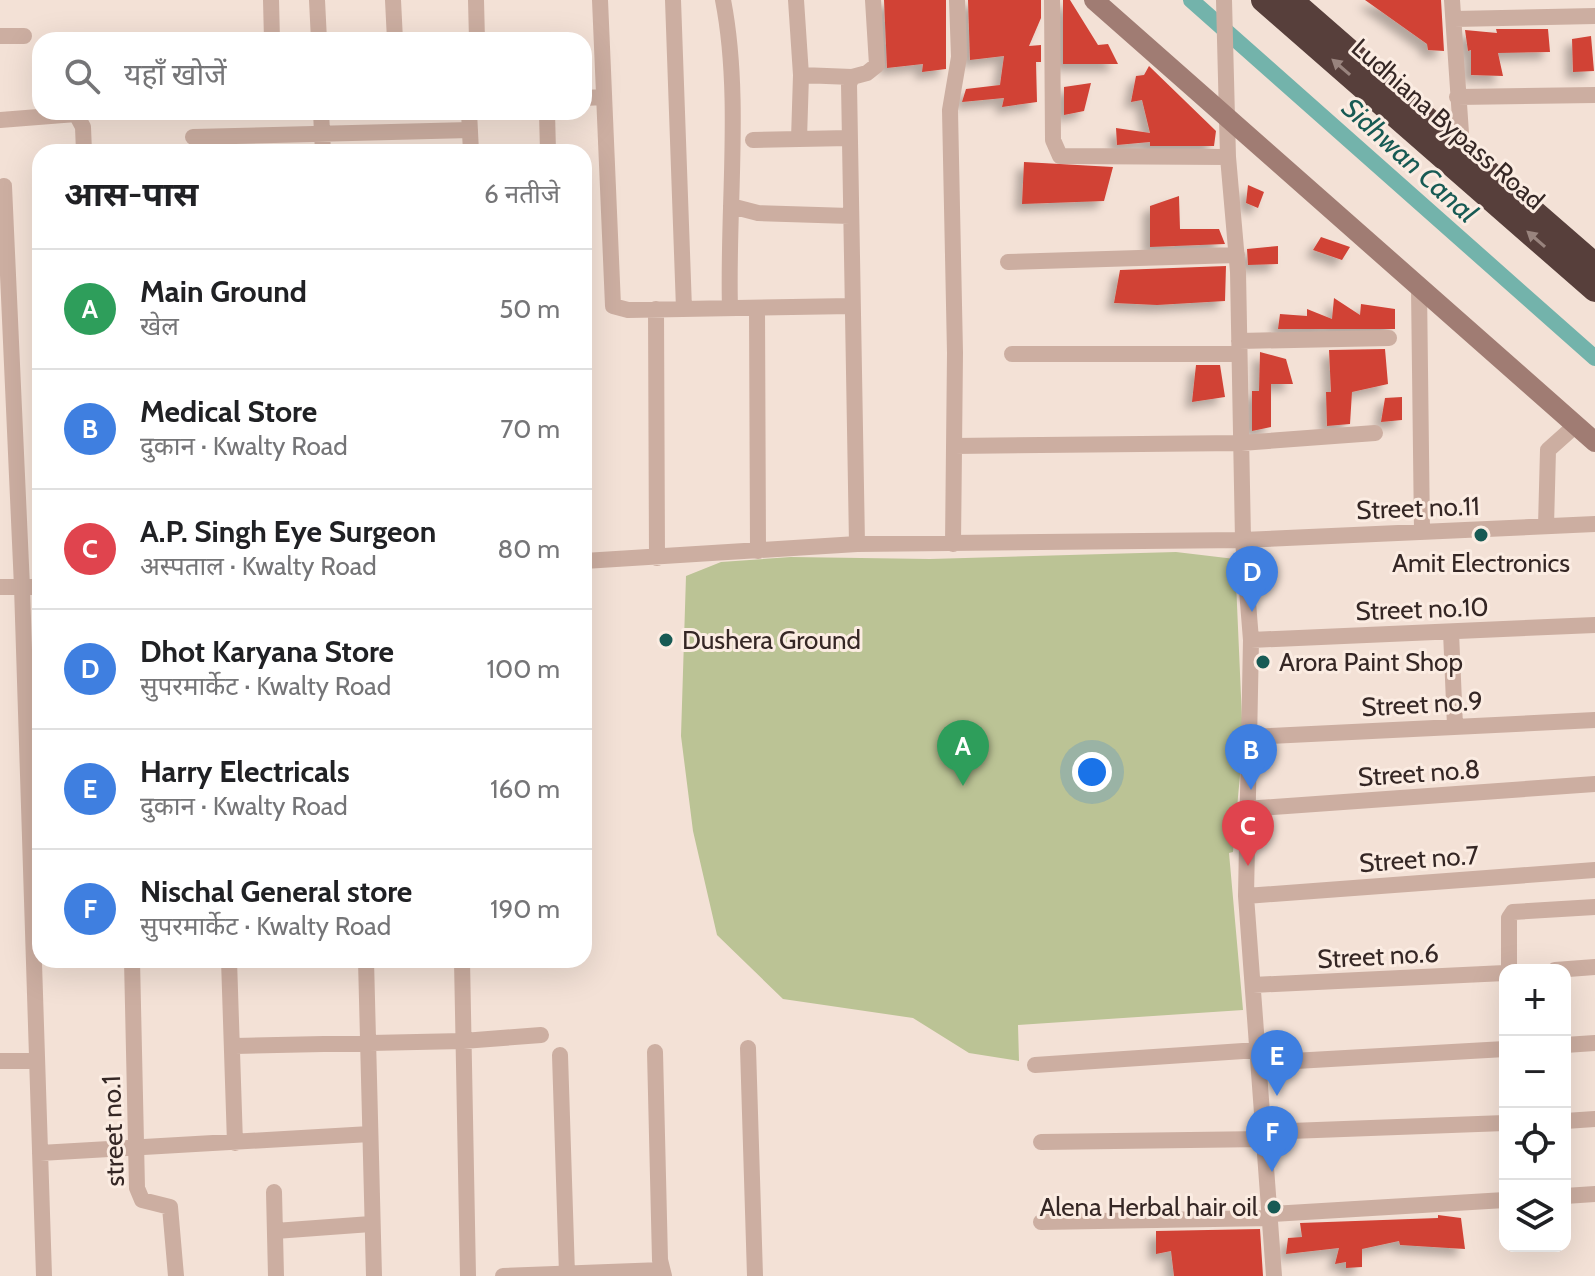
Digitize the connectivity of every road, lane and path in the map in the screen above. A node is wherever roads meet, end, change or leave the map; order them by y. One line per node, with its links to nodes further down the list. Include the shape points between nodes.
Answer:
1 (271, 0): 19 (street)
2 (317, 0): 20 (street)
3 (393, 0): 21 (street)
4 (476, 0): 22 (street)
5 (600, 0): 28 (street)
6 (673, 0): 62 (street)
7 (723, 0): 51 (street)
8 (796, 0): 25 (street)
9 (873, 0): 26 (street, via 877,65)
10 (957, 0): 70 (street, via 959,57 950,110)
11 (1052, 0): 49 (street, via 1053,140 1060,156)
12 (1094, 0): 31 (street)
13 (1224, 0): 31 (street)
14 (1263, 0): 57 (highway, Ludhiana Bypass Road, one-way to 14)
15 (1291, 0): 48 (highway, Ludhiana Bypass Road)
16 (1452, 0): 18 (street)
17 (1595, 16): 18 (street)
18 (1454, 19): 29 (street)
19 (272, 32)
20 (319, 32)
21 (395, 32)
22 (477, 32)
23 (0, 36): 24 (street)
24 (24, 36)
25 (801, 75): 26 (street); 42 (street)
26 (852, 77): 41 (street)
27 (1595, 95): 29 (street)
28 (604, 97): 30 (street); 61 (street, via 613,306)
29 (1457, 97): 48 (street)
30 (592, 98)
31 (1227, 111): 49 (street); 56 (street)
32 (32, 117): 33 (street)
33 (0, 120)
34 (79, 120): 44 (street)
35 (321, 120): 39 (street)
36 (469, 120): 38 (street)
37 (547, 120): 47 (street)
38 (470, 130): 39 (street); 46 (street)
39 (322, 135): 40 (street); 45 (street)
40 (193, 137)
41 (849, 138): 42 (street); 52 (street)
42 (799, 139): 43 (street)
43 (753, 140)
44 (84, 144)
45 (323, 144)
46 (471, 144)
47 (548, 144)
48 (1462, 148): 55 (highway, Ludhiana Bypass Road)
49 (1228, 157): 53 (street)
50 (4, 186): 81 (street)
51 (731, 206): 52 (street, via 758,213); 59 (street)
52 (850, 216): 58 (street)
53 (1237, 255): 54 (street); 64 (street)
54 (1008, 262)
55 (1595, 265)
56 (1419, 288): 66 (street); 73 (street)
57 (1595, 290)
58 (852, 306): 60 (street); 75 (street)
59 (730, 308): 60 (street); 62 (street)
60 (757, 308): 77 (street)
61 (656, 309): 62 (street); 78 (street)
62 (684, 309)
63 (1389, 338): 64 (street)
64 (1239, 347): 65 (street); 69 (street)
65 (1012, 354)
66 (1576, 425): 68 (street); 72 (street, via 1548,450)
67 (1375, 433): 69 (street)
68 (1595, 442)
69 (1241, 443): 70 (street); 74 (street)
70 (954, 446): 76 (street)
71 (1595, 524): 72 (street, Street no.11)
72 (1546, 526): 73 (street, Street no.11)
73 (1422, 532): 74 (street, Street no.11)
74 (1243, 540): 76 (street, Street no.11); 85 (street)
75 (857, 544): 76 (street, Street no.11); 77 (street, Street no.11)
76 (953, 544)
77 (758, 551): 78 (street, Street no.11)
78 (657, 558): 79 (street, Street no.11)
79 (592, 561)
80 (0, 587): 81 (street)
81 (22, 587): 82 (street); 94 (street)
82 (32, 587)
83 (1595, 625): 84 (street, Street no.10)
84 (1451, 632): 85 (street, Street no.10); 87 (street)
85 (1251, 640): 88 (street)
86 (1595, 720): 87 (street, Street no.9)
87 (1455, 726): 88 (street, Street no.9)
88 (1251, 737): 90 (street)
89 (1595, 784): 90 (street, Street no.8)
90 (1246, 809): 92 (street)
91 (1595, 870): 92 (street, Street no.7)
92 (1246, 896): 104 (street)
93 (1595, 907): 95 (street, via 1513,912)
94 (32, 926)
95 (1507, 964)
96 (1595, 967): 102 (street)
97 (33, 968): 117 (street)
98 (132, 968): 126 (street, street no.1)
99 (230, 968): 110 (street)
100 (366, 968): 108 (street)
101 (462, 968): 106 (street)
102 (1571, 969)
103 (1499, 972): 104 (street, Street no.6)
104 (1253, 985): 115 (street)
105 (541, 1035): 106 (street)
106 (463, 1041): 108 (street); 143 (street)
107 (1595, 1043): 109 (street)
108 (368, 1044): 110 (street); 122 (street)
109 (1571, 1045)
110 (235, 1046): 125 (street)
111 (748, 1048): 145 (street)
112 (1499, 1049): 115 (street)
113 (655, 1052): 136 (street)
114 (560, 1055): 137 (street)
115 (1258, 1056): 118 (street); 123 (street)
116 (0, 1061): 117 (street)
117 (36, 1061): 127 (street)
118 (1035, 1065)
119 (1595, 1119): 120 (street)
120 (1571, 1121)
121 (1499, 1123): 123 (street)
122 (370, 1134): 125 (street); 134 (street)
123 (1265, 1135): 124 (street); 132 (street)
124 (1041, 1142)
125 (235, 1143): 126 (street)
126 (136, 1147): 127 (street); 140 (street, street no.1, via 139,1196 170,1207)
127 (40, 1153): 139 (street)
128 (274, 1192): 135 (street)
129 (1595, 1194): 130 (street)
130 (1571, 1196)
131 (1499, 1200): 132 (street)
132 (1272, 1216): 133 (street); 146 (street)
133 (1041, 1222)
134 (371, 1224): 135 (street); 142 (street)
135 (275, 1231): 141 (street)
136 (663, 1273): 138 (street)
137 (567, 1274): 138 (street); 144 (street)
138 (586, 1274)
139 (44, 1276)
140 (176, 1276)
141 (276, 1276)
142 (374, 1276)
143 (468, 1276)
144 (503, 1276)
145 (755, 1276)
146 (1274, 1276)

